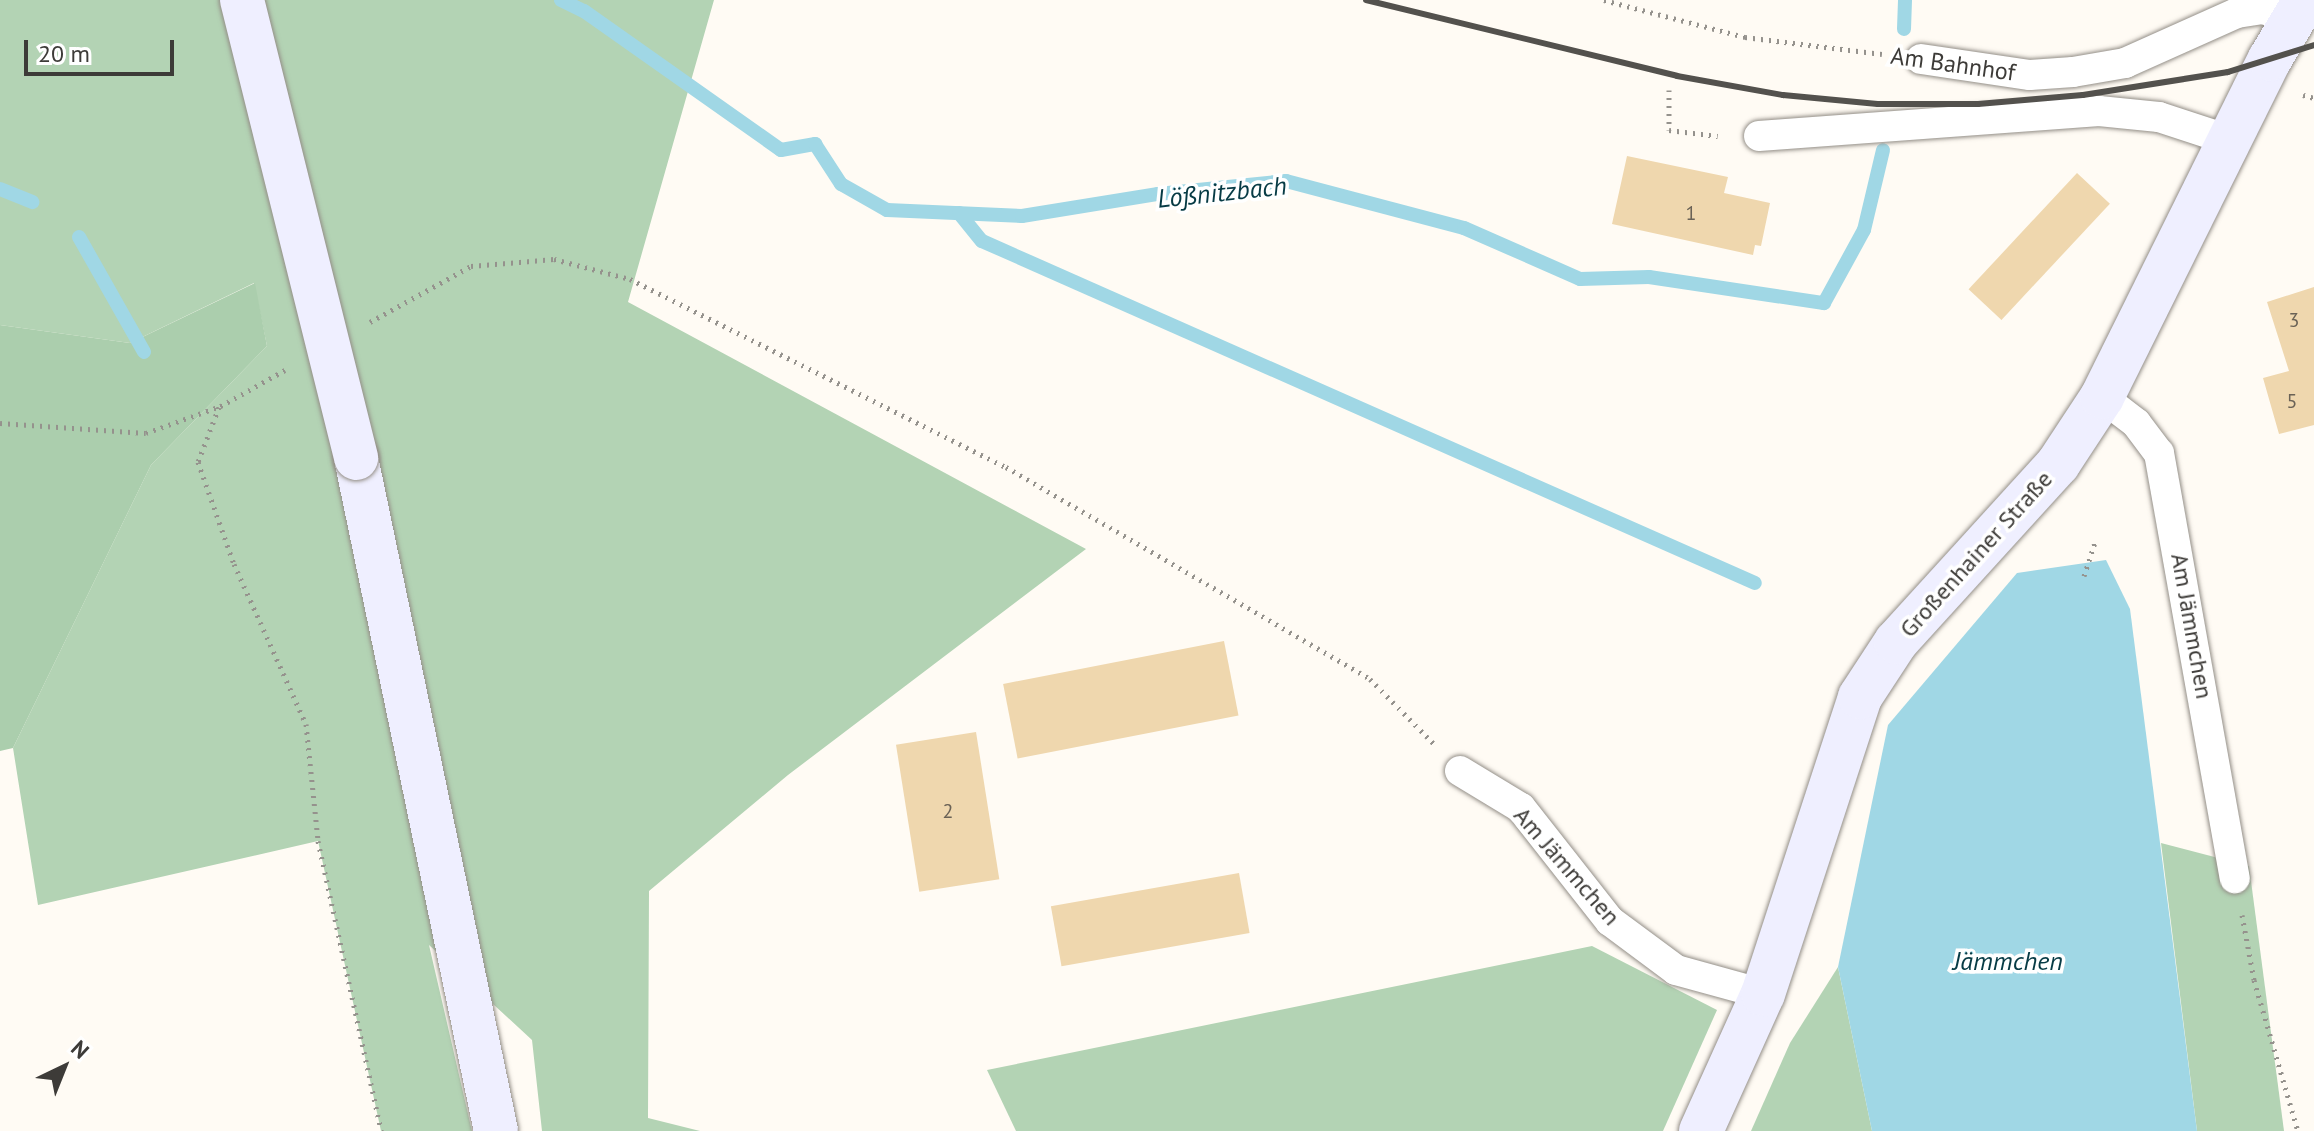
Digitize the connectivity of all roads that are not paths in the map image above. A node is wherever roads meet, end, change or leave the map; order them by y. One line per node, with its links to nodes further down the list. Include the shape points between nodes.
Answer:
1 (242, 0): 10 (street, bridge, via 356,458)
2 (2299, 9): 3 (lane, Am Bahnhof, via 2237,13 2125,63 2073,72 2030,75); 5 (street, Großenhainer Straße)
3 (1921, 59)
4 (1759, 136): 5 (lane, via 2099,111 2159,117)
5 (2232, 141): 6 (street, Großenhainer Straße)
6 (2102, 397): 8 (lane, Am Jämmchen, via 2136,423 2159,453); 9 (street, Großenhainer Straße, via 2058,464 1896,642 1860,697)
7 (1460, 771): 9 (lane, Am Jämmchen, via 1521,808 1610,921 1654,954 1676,970)
8 (2235, 878)
9 (1763, 994): 11 (street, Großenhainer Straße)
10 (496, 1131)
11 (1701, 1131)

